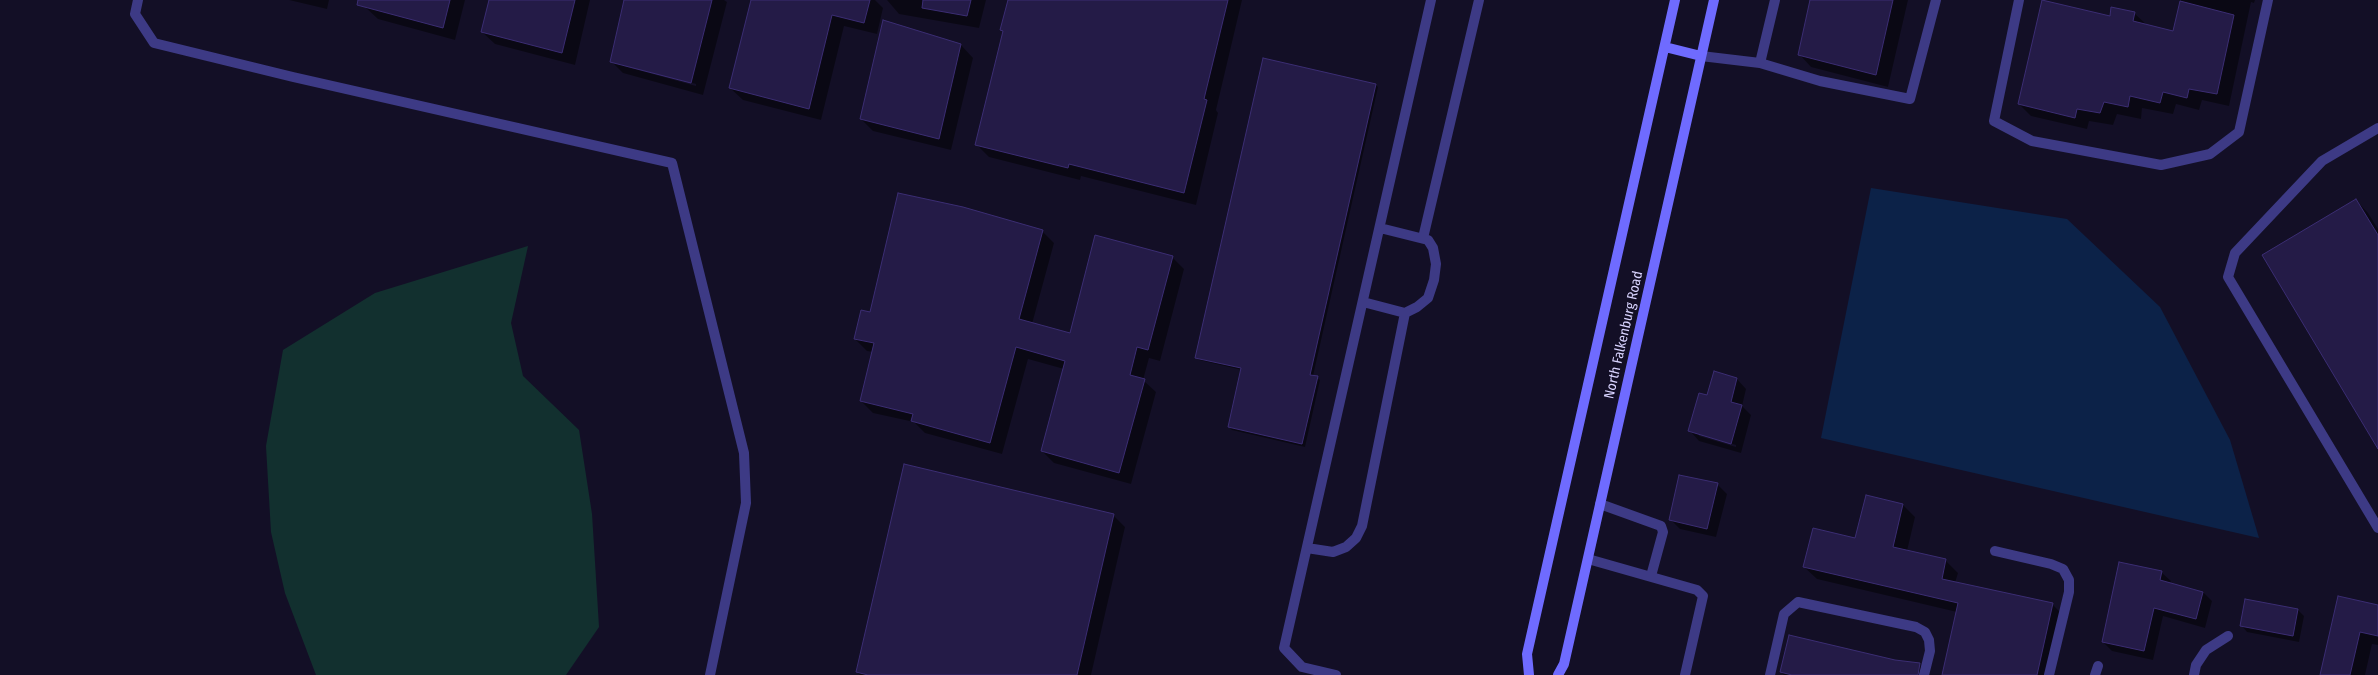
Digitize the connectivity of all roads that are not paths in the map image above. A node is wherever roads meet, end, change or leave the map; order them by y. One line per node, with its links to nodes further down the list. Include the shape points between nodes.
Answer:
1 (138, 0): 26 (lane, via 135,14 154,43 300,79 672,163 744,453 746,503)
2 (1431, 0): 14 (lane)
3 (1479, 0): 15 (lane)
4 (1675, 0): 10 (street, North Falkenburg Road)
5 (1714, 0): 11 (street, North Falkenburg Road)
6 (1775, 0): 12 (lane)
7 (1936, 0): 12 (lane, via 1910,99 1820,81)
8 (2019, 0): 9 (lane, via 1994,121 2032,141 2160,165 2210,154 2239,132)
9 (2268, 0)
10 (1665, 47): 11 (street); 28 (street, North Falkenburg Road, via 1527,654)
11 (1701, 56): 12 (lane); 18 (street, North Falkenburg Road)
12 (1760, 63)
13 (2378, 128): 19 (lane, via 2322,160 2235,253 2228,277)
14 (1380, 228): 15 (lane); 16 (lane)
15 (1423, 238): 17 (lane, via 1428,240 1433,248 1436,264 1434,280 1428,298)
16 (1363, 302): 17 (lane); 20 (lane)
17 (1405, 313): 20 (lane, via 1362,526 1356,538 1346,547 1333,552)
18 (1600, 504): 22 (street, North Falkenburg Road); 23 (lane, via 1661,526 1663,532)
19 (2378, 528)
20 (1307, 548): 25 (lane, via 1284,648 1302,667)
21 (1995, 551): 33 (lane, via 2063,569 2070,580)
22 (1588, 559): 23 (lane); 29 (street, North Falkenburg Road, via 1564,664)
23 (1652, 576): 30 (lane, via 1697,590 1703,596)
24 (2228, 636): 34 (lane, via 2206,650 2196,665)
25 (1317, 673): 27 (lane)
26 (710, 675)
27 (1336, 675)
28 (1529, 675)
29 (1558, 675)
30 (1685, 675)
31 (1770, 675): 32 (lane, via 1784,614 1798,602 1916,627 1925,632 1930,640 1930,651)
32 (1924, 675)
33 (2049, 675)
34 (2194, 675)

